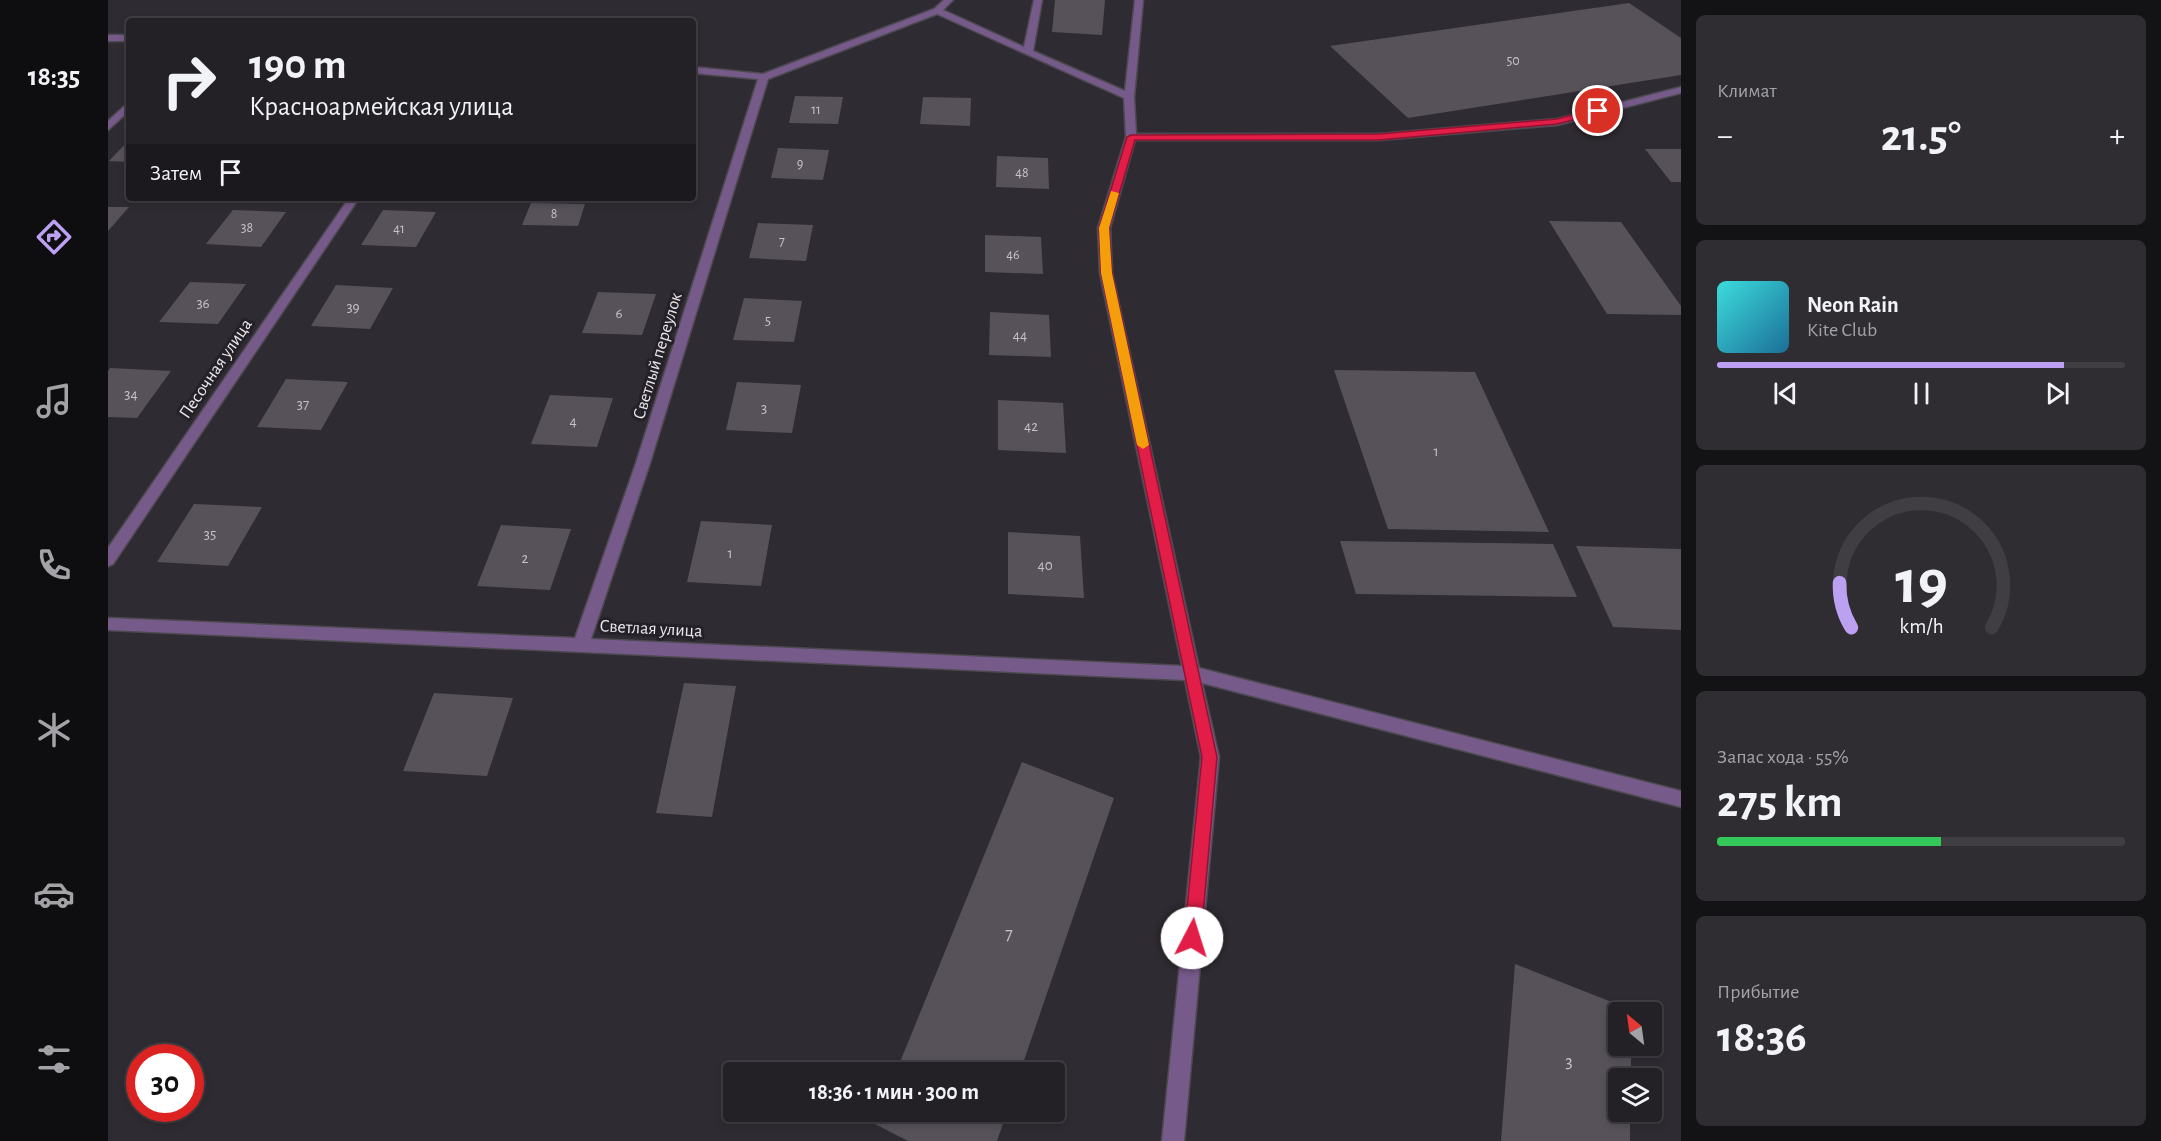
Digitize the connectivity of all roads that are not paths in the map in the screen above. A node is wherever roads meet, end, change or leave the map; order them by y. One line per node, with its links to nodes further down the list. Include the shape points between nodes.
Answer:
1 (949, 0): 4 (street)
2 (1038, 0): 7 (street)
3 (1139, 0): 11 (street)
4 (937, 11): 7 (street); 9 (street)
5 (108, 38): 6 (street)
6 (126, 38)
7 (1028, 52): 11 (street)
8 (696, 70): 9 (street)
9 (764, 77): 18 (street, Светлый переулок, via 643,463)
10 (1681, 90): 14 (street, via 1557,122 1379,137)
11 (1129, 97): 14 (street)
12 (126, 108): 13 (street)
13 (108, 127)
14 (1131, 137): 19 (street, via 1104,228 1106,273)
15 (352, 201): 16 (street, Песочная улица)
16 (108, 560)
17 (108, 624): 18 (street, Светлая улица)
18 (581, 645): 19 (street, Светлая улица)
19 (1192, 673): 20 (street, Светлая улица); 21 (street, via 1209,757)
20 (1681, 800)
21 (1173, 1141)

